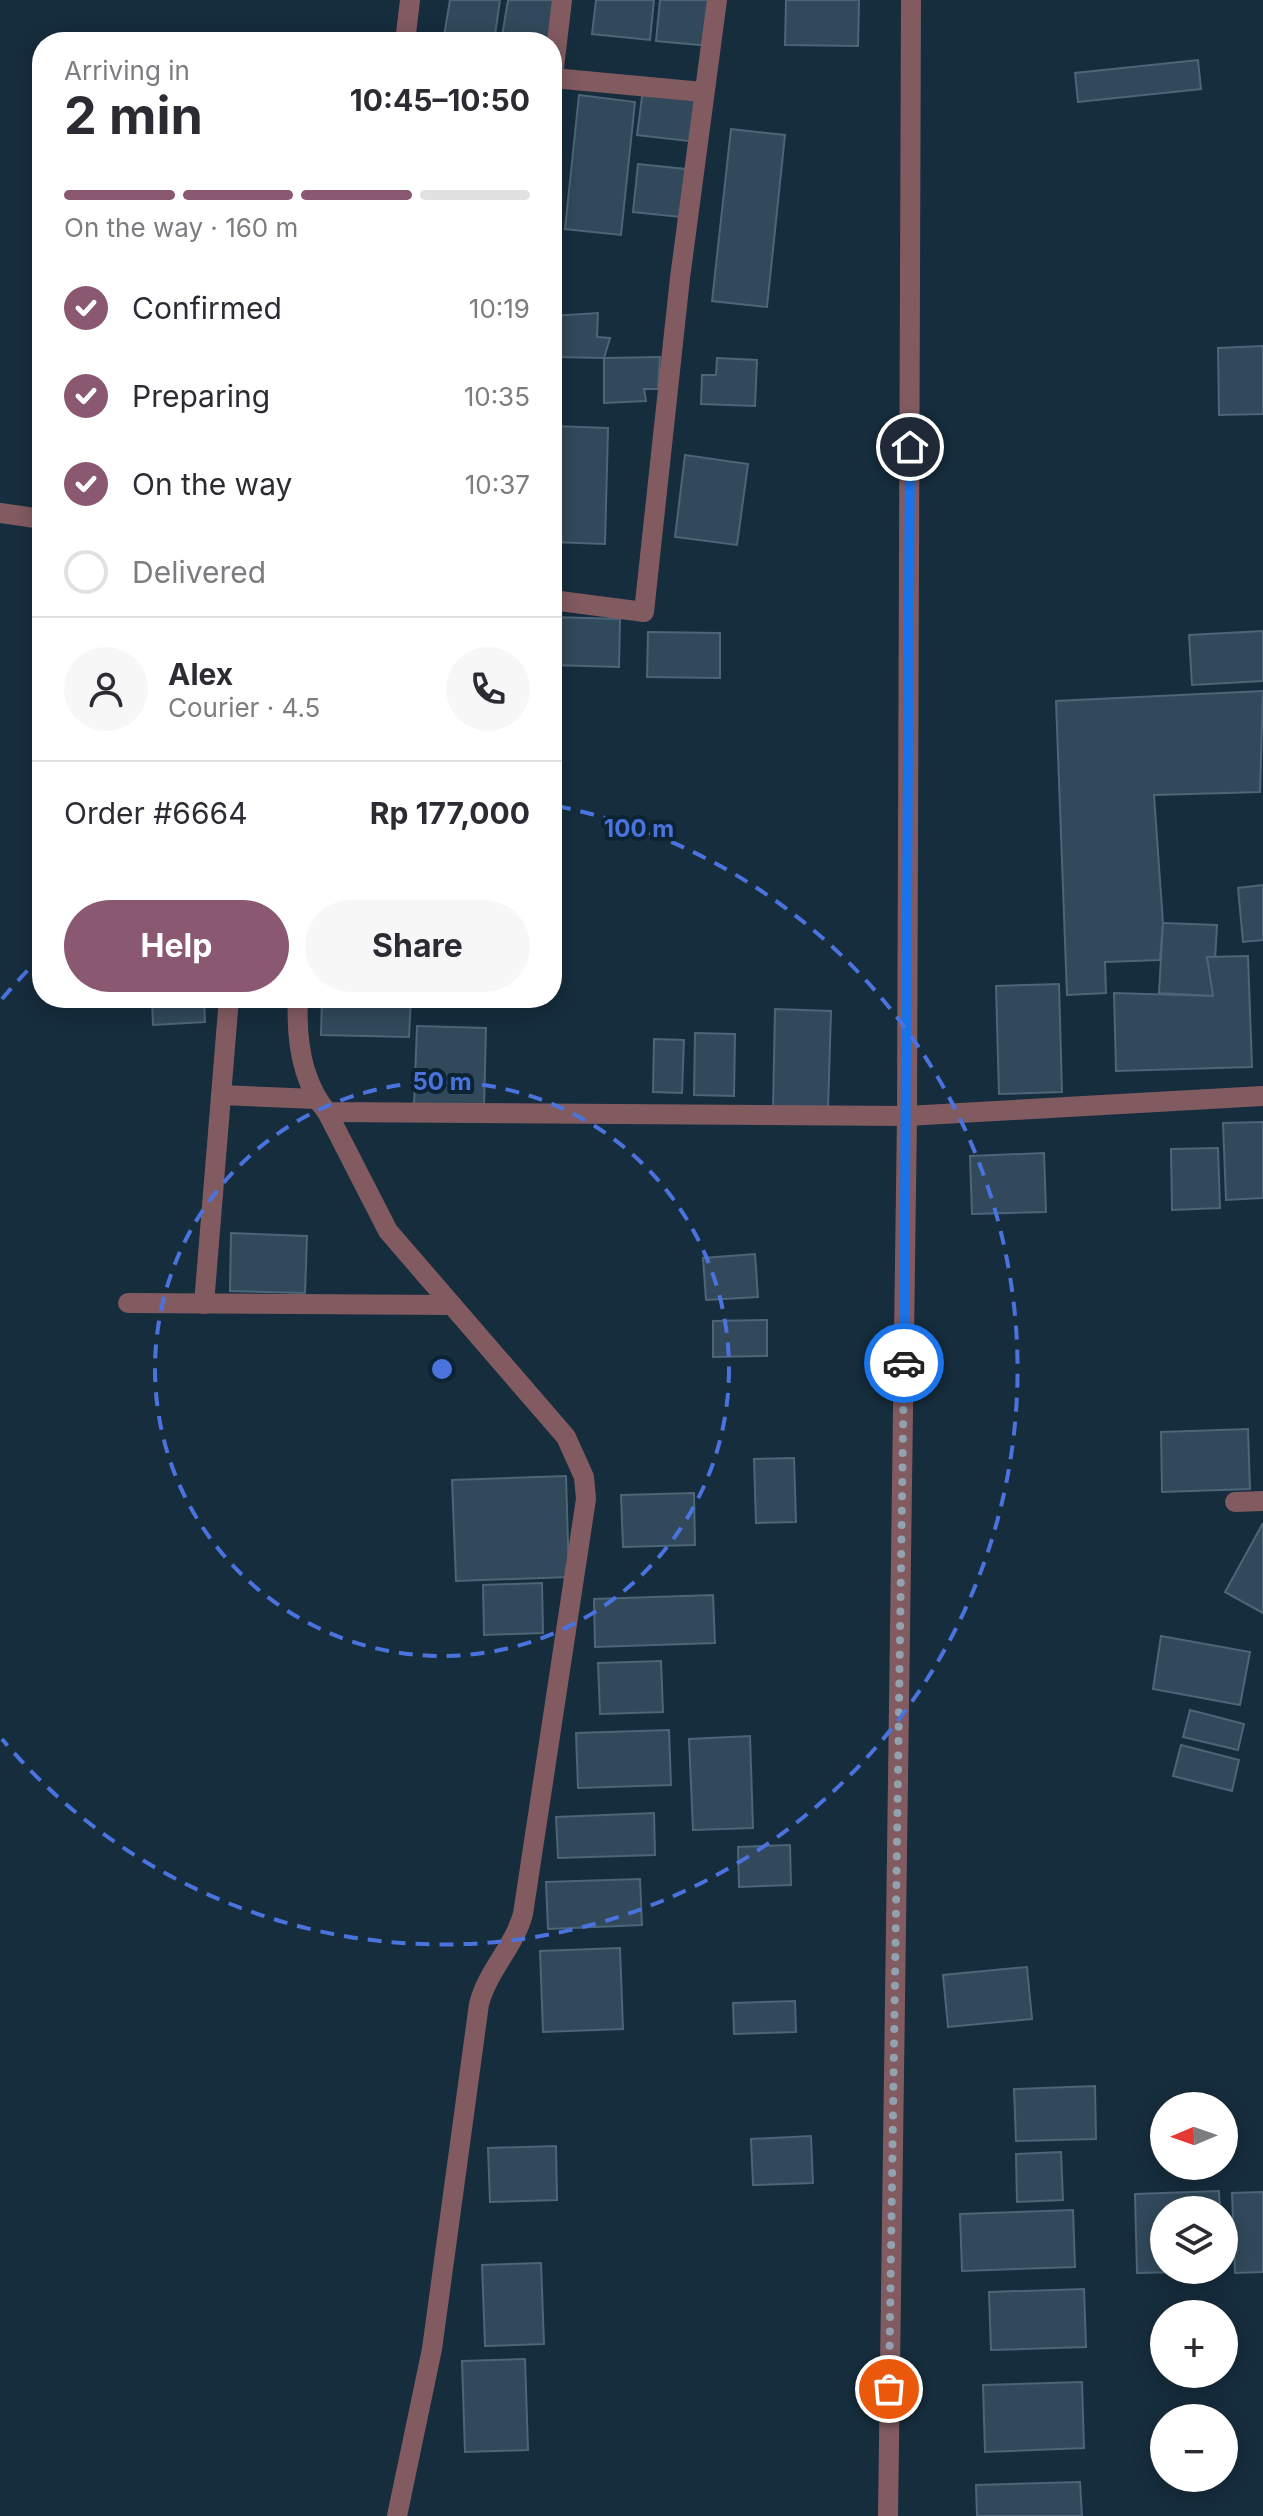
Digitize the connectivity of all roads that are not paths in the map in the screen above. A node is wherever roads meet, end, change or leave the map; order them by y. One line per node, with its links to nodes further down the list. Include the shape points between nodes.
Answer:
1 (410, 0): 5 (street)
2 (562, 0): 6 (street)
3 (717, 0): 8 (street)
4 (911, 0): 17 (street)
5 (406, 32)
6 (558, 32)
7 (562, 82): 8 (street)
8 (703, 92): 11 (street, via 644,612)
9 (0, 513): 10 (street)
10 (32, 518)
11 (562, 601)
12 (228, 1008): 14 (street)
13 (297, 1008): 16 (street, via 306,1074)
14 (221, 1095): 16 (street); 19 (street)
15 (1263, 1096): 17 (street)
16 (322, 1105): 17 (street); 20 (street, via 388,1231)
17 (907, 1116): 24 (street)
18 (128, 1303): 19 (street)
19 (204, 1304): 20 (street)
20 (450, 1305): 23 (street, via 566,1437 584,1477 586,1499 526,1899 520,1926 490,1973 479,2004 432,2349)
21 (1263, 1501): 22 (street)
22 (1235, 1502)
23 (397, 2516)
24 (888, 2516)

